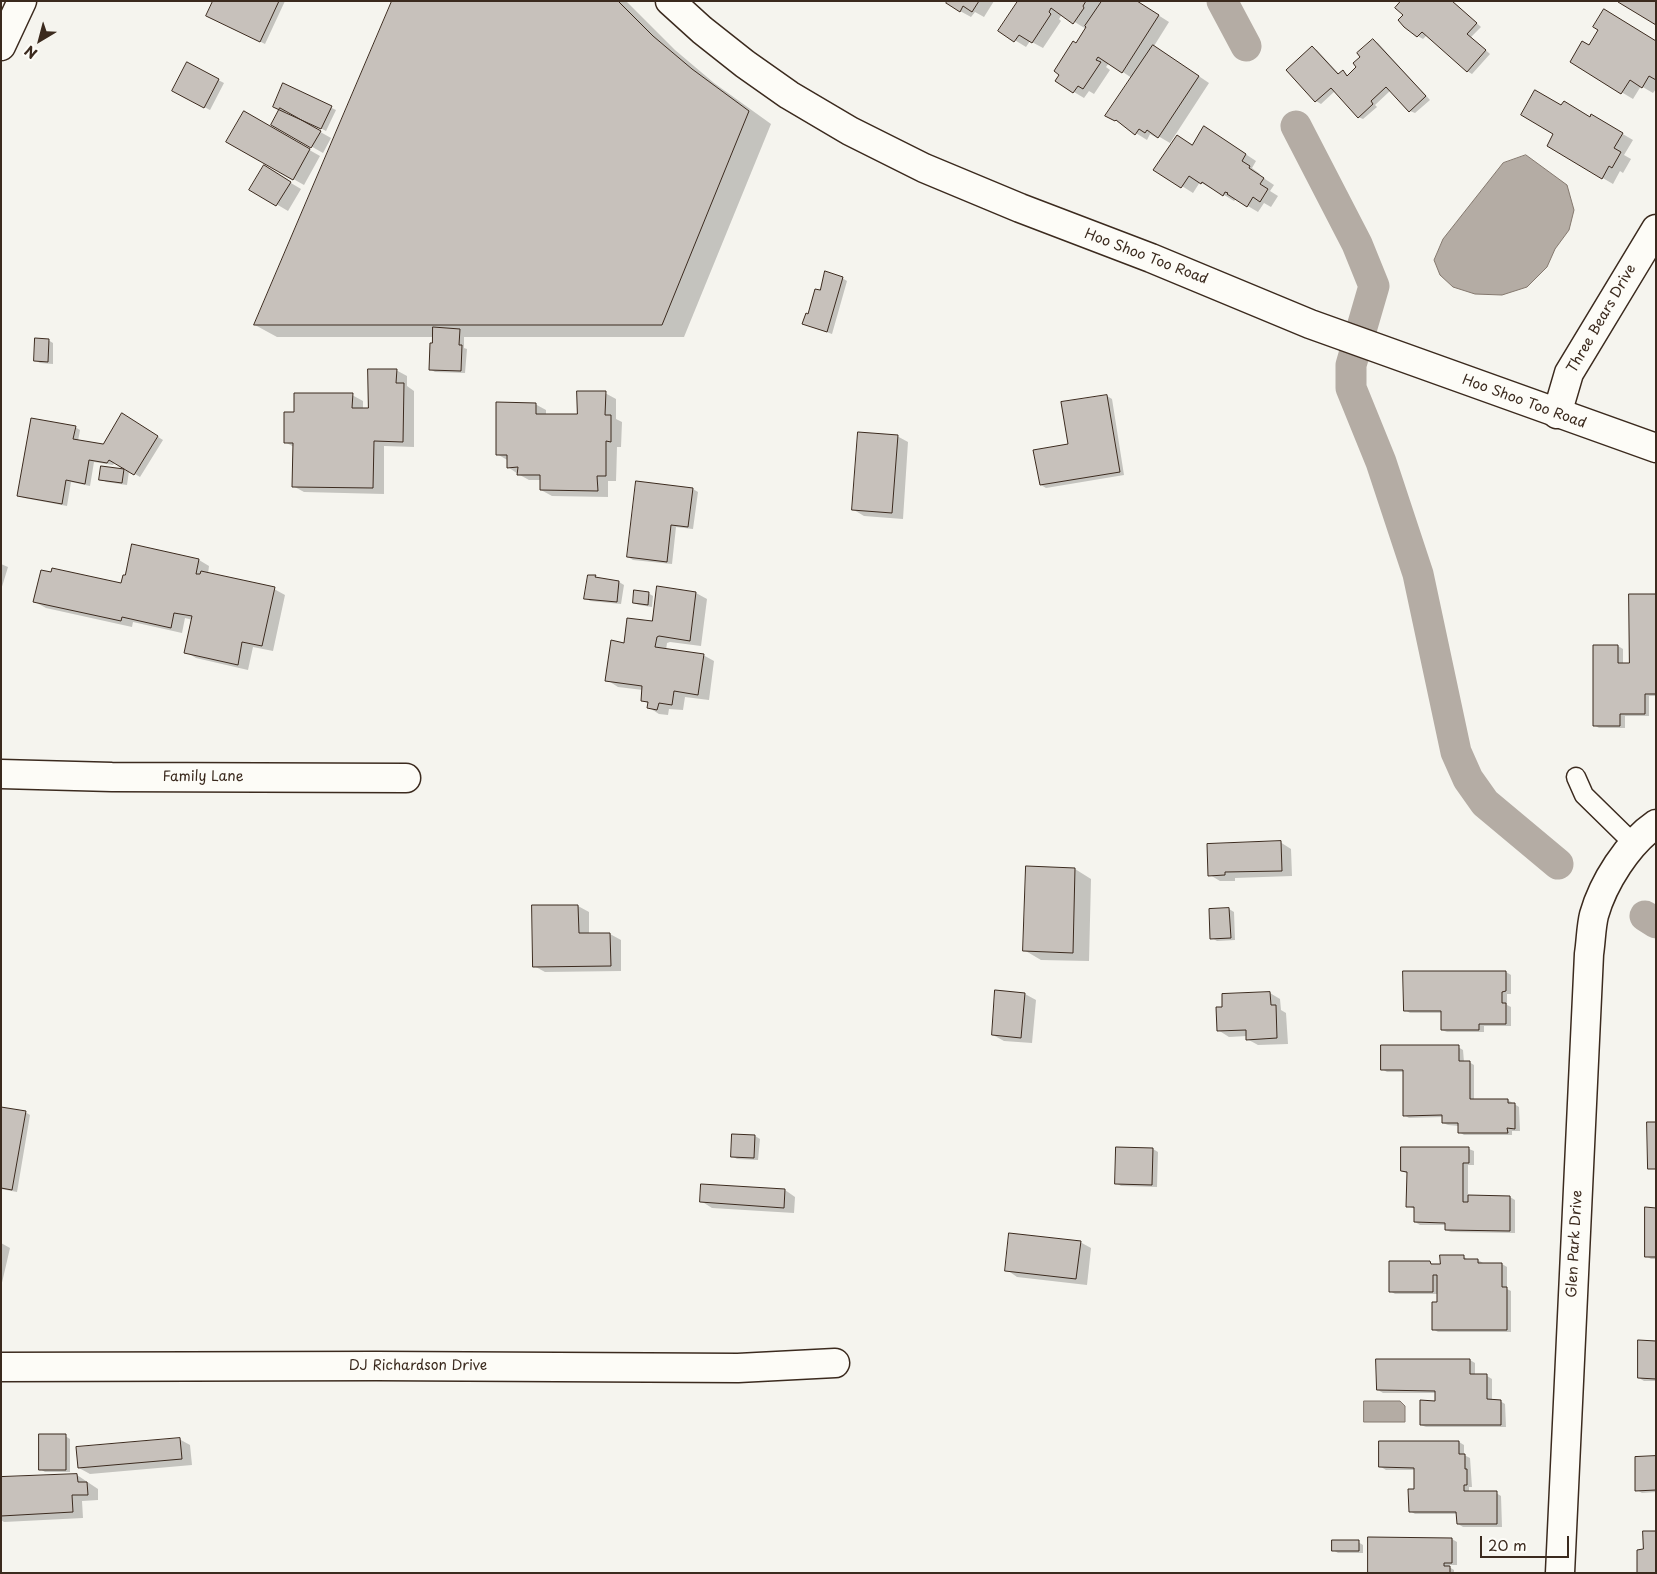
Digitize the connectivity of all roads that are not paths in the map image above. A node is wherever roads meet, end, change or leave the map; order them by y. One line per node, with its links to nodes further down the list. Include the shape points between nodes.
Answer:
1 (22, 1): 3 (street)
2 (670, 1): 5 (street, Hoo Shoo Too Road, via 744,64 789,95 850,131 924,168 1301,321)
3 (1, 46)
4 (1656, 229): 5 (street, Three Bears Drive, via 1569,373)
5 (1557, 414): 6 (street, Hoo Shoo Too Road)
6 (1656, 448)
7 (1, 774): 9 (street, Family Lane)
8 (1576, 777): 11 (lane, via 1584,795)
9 (406, 778)
10 (1656, 824): 11 (street, Glen Park Drive)
11 (1634, 844): 14 (street, Glen Park Drive, via 1612,874 1594,915 1589,954)
12 (836, 1363): 13 (street, DJ Richardson Drive, via 738,1368)
13 (1, 1367)
14 (1560, 1573)

